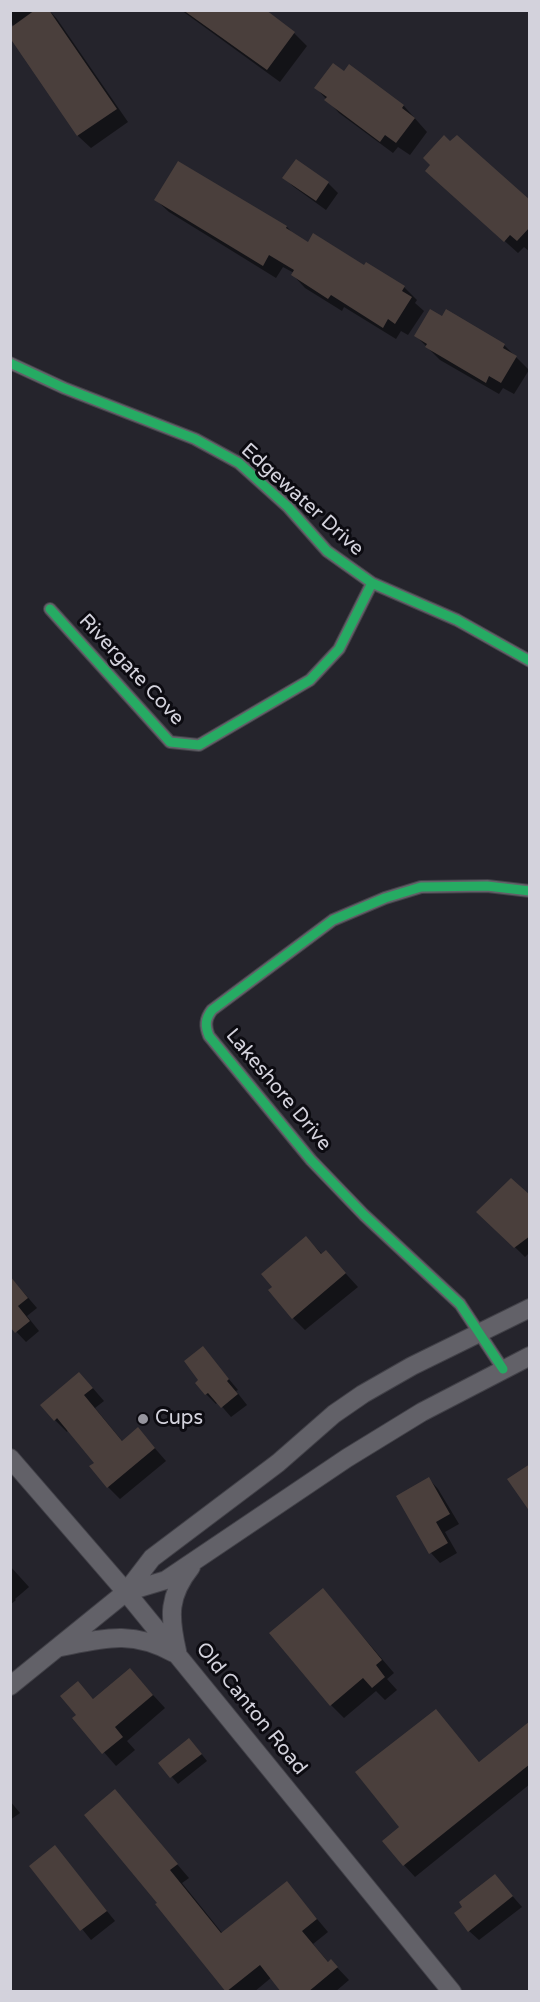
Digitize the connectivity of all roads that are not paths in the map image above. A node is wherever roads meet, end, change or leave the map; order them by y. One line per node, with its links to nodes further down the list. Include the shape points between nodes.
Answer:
1 (10, 363): 2 (street, Edgewater Drive, via 195,439 239,463 288,507 327,551)
2 (372, 583): 3 (street, Rivergate Cove, via 339,649 310,680 199,745 170,742); 4 (street, Edgewater Drive, via 457,620)
3 (50, 609)
4 (530, 661)
5 (530, 891): 7 (street, Lakeshore Drive, via 487,886 421,887 385,898 333,920 212,1010 206,1024 209,1036 311,1160 460,1304)
6 (530, 1308): 7 (main road)
7 (479, 1332): 9 (street, Lakeshore Drive); 12 (main road, via 412,1366 334,1414 152,1558)
8 (530, 1356): 9 (main road)
9 (503, 1369): 11 (main road, via 347,1458)
10 (10, 1458): 12 (main road, Old Canton Road)
11 (198, 1557): 12 (main road, via 166,1580); 14 (main road, via 173,1599 172,1629)
12 (126, 1592): 13 (main road); 14 (main road, Old Canton Road)
13 (56, 1648): 14 (main road, via 114,1637 161,1646); 15 (main road)
14 (178, 1656): 16 (main road, Old Canton Road)
15 (10, 1686)
16 (452, 1992)

